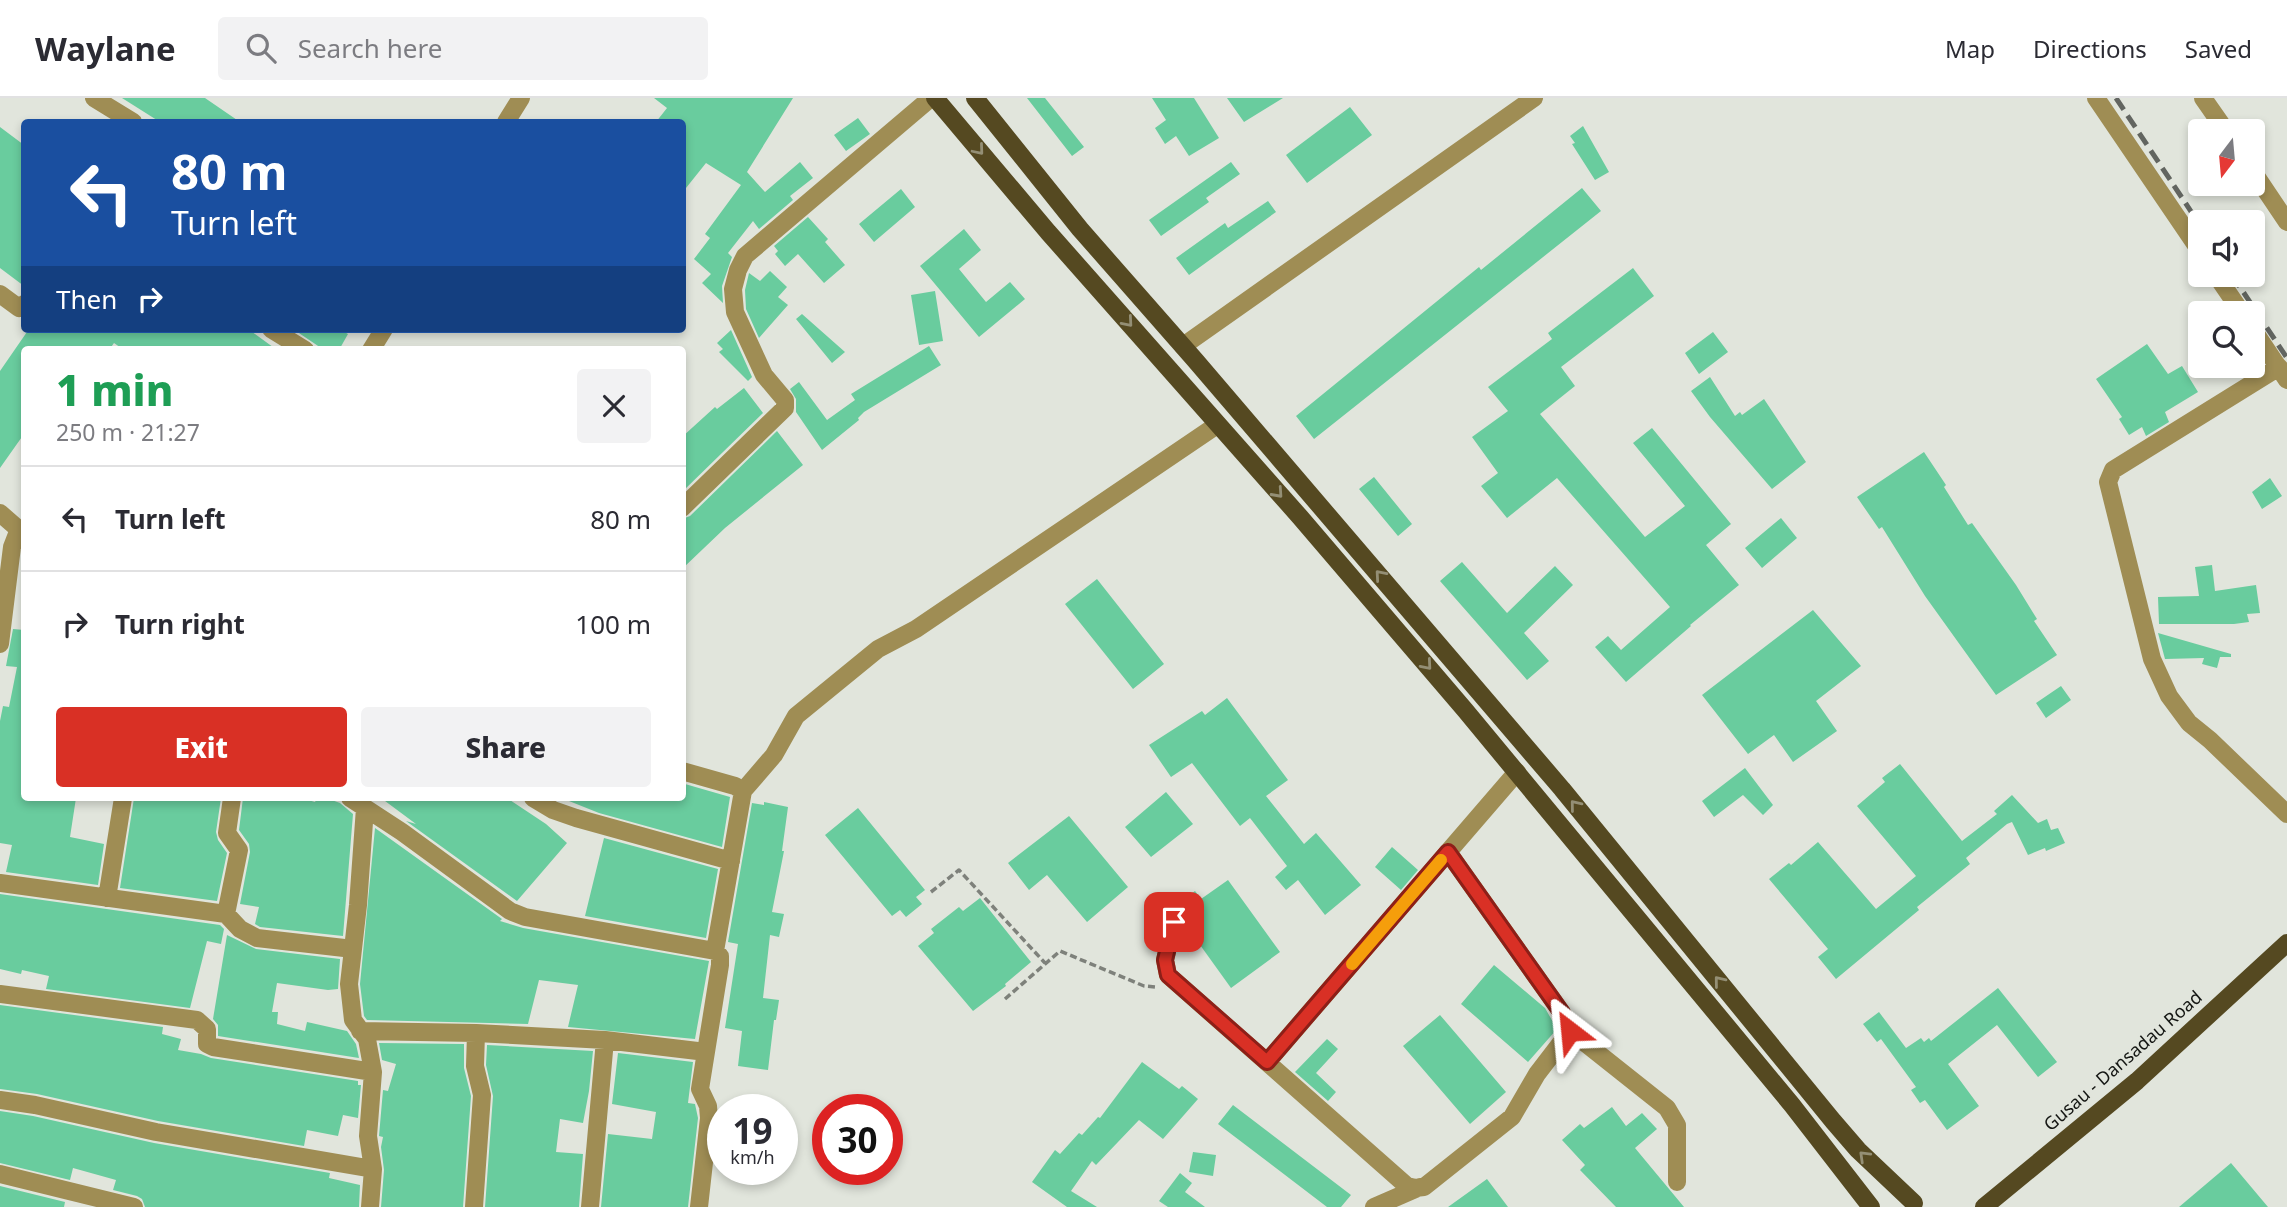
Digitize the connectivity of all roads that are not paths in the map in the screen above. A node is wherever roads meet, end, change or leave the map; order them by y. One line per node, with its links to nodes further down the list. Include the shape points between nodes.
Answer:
1 (94, 98): 8 (street)
2 (521, 98): 9 (street)
3 (933, 98): 21 (main road, one-way to 21); 22 (street, via 746,256 733,289 735,312 764,375 785,400 785,408)
4 (975, 98): 18 (main road, via 1080,229)
5 (1534, 98): 18 (street)
6 (2096, 98): 13 (street)
7 (2203, 98): 10 (street)
8 (128, 119)
9 (508, 119)
10 (2218, 119)
11 (2265, 189): 12 (street)
12 (2287, 222)
13 (2188, 233)
14 (0, 294): 15 (street)
15 (21, 306)
16 (277, 333): 17 (street)
17 (299, 346)
18 (1183, 346): 57 (main road, one-way to 18, via 1833,1121 1562,789)
19 (2265, 347): 20 (street)
20 (2283, 373): 34 (street, via 2113,470 2108,482 2152,659 2169,696 2189,723)
21 (1217, 425): 28 (main road, one-way to 28); 29 (street, via 916,629 878,649 796,716 775,755)
22 (686, 504)
23 (0, 513): 24 (street)
24 (21, 531)
25 (21, 534): 26 (street, via 12,547)
26 (0, 644)
27 (686, 772): 29 (street)
28 (1517, 772): 35 (street); 64 (main road)
29 (743, 791): 36 (street)
30 (123, 801): 38 (street)
31 (232, 801): 39 (street, via 227,833 239,850)
32 (354, 801): 42 (street); 43 (street, via 510,911)
33 (538, 801): 36 (street, via 576,818)
34 (2287, 814)
35 (1448, 852): 46 (street, via 1562,1013); 50 (street)
36 (731, 861): 43 (street)
37 (0, 883): 38 (street)
38 (107, 898): 39 (street)
39 (226, 914): 42 (street, via 257,938)
40 (1174, 922): 50 (street, via 1165,960 1168,975)
41 (2287, 943): 65 (main road, Gusau - Dansadau Road, via 2137,1081)
42 (353, 949): 45 (street, via 349,1001)
43 (715, 951): 49 (street, via 720,965)
44 (0, 994): 51 (street, via 197,1020 207,1029 207,1044 214,1047)
45 (360, 1031): 47 (street); 51 (street, via 368,1039)
46 (1570, 1031): 55 (street, via 1667,1108 1677,1125); 56 (street, via 1512,1117)
47 (476, 1033): 48 (street); 60 (street, via 475,1066 482,1095)
48 (605, 1040): 49 (street); 61 (street)
49 (706, 1052): 62 (street, via 700,1088 709,1118)
50 (1267, 1062): 56 (street, via 1407,1186)
51 (373, 1072): 53 (street, via 368,1136)
52 (0, 1100): 53 (street)
53 (373, 1169): 59 (street)
54 (0, 1174): 58 (street)
55 (1677, 1182)
56 (1420, 1187): 63 (street)
57 (1912, 1206)
58 (134, 1207)
59 (370, 1207)
60 (474, 1207)
61 (590, 1207)
62 (699, 1207)
63 (1374, 1207)
64 (1871, 1207)
65 (1984, 1207)

